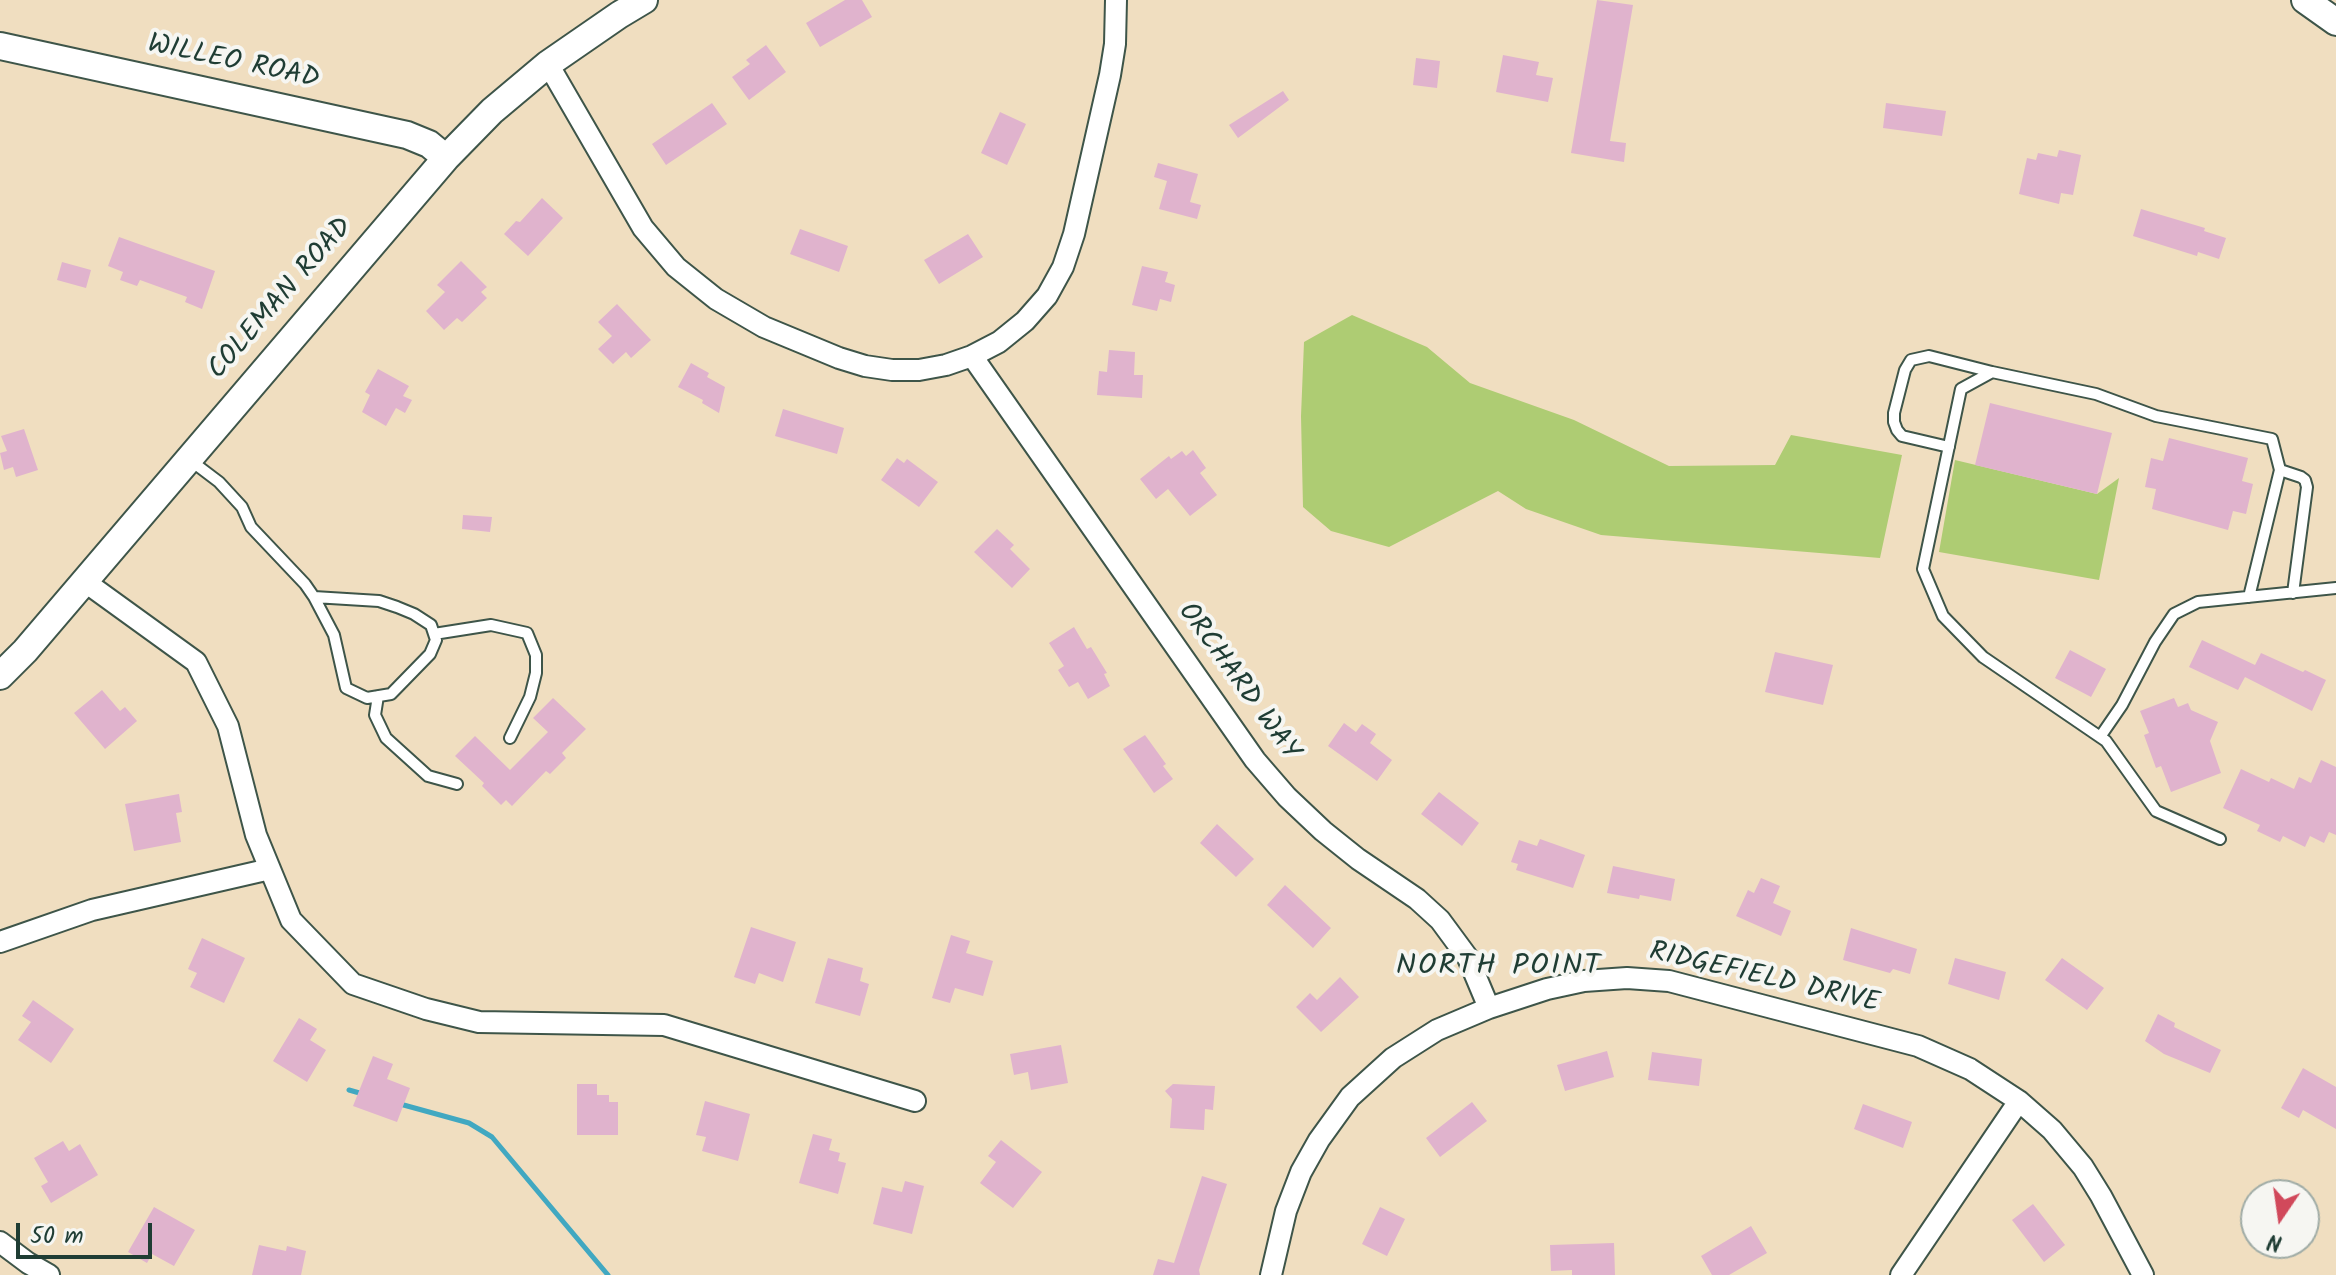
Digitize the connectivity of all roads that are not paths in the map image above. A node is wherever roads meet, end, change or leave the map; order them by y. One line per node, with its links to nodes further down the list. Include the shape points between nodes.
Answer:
1 (644, 0): 6 (street, COLEMAN ROAD)
2 (1116, 0): 8 (street, via 1110,75 1063,267 1025,321)
3 (2309, 1): 4 (street)
4 (2336, 22)
5 (0, 46): 7 (street, WILLEO ROAD, via 407,135)
6 (548, 64): 7 (street, COLEMAN ROAD); 8 (street, via 643,228 676,267 716,299 764,327 865,366 919,370)
7 (446, 158): 11 (street, COLEMAN ROAD)
8 (972, 356): 27 (street, ORCHARD WAY, via 1255,760 1323,831 1440,920 1468,958)
9 (1992, 372): 10 (lane, via 1961,389); 10 (lane, via 1929,356 1911,360 1905,370 1894,413 1897,430 1902,436); 12 (lane, via 2096,394 2156,416 2272,439)
10 (1949, 447): 21 (lane, via 1923,569 1943,616 1983,657)
11 (189, 459): 13 (street, COLEMAN ROAD); 16 (lane, via 242,507 251,527)
12 (2280, 470): 15 (lane, via 2301,477 2307,487); 17 (lane)
13 (84, 581): 19 (street, COLEMAN ROAD); 25 (street, via 196,662 228,726)
14 (2336, 588): 15 (lane)
15 (2293, 593): 17 (lane)
16 (314, 597): 18 (lane, via 379,601 414,614 431,625); 20 (lane, via 334,635 346,688 367,698)
17 (2249, 597): 21 (lane, via 2198,602 2174,614)
18 (434, 634): 20 (lane, via 430,654 391,694); 22 (lane, via 491,625 527,633 536,673)
19 (0, 676)
20 (378, 696): 23 (lane, via 375,715 386,738 428,776)
21 (2100, 737): 24 (lane, via 2156,811)
22 (510, 738)
23 (457, 784)
24 (2220, 839)
25 (270, 869): 26 (street, via 92,910); 28 (street, via 291,920 353,984 479,1022 664,1025)
26 (0, 942)
27 (1489, 1008): 29 (street, RIDGEFIELD DRIVE, via 1584,981 1669,981 1918,1046 1970,1069); 32 (street, RIDGEFIELD DRIVE, via 1437,1030 1393,1058 1350,1097 1301,1172)
28 (915, 1101)
29 (2019, 1101): 33 (street); 34 (street, RIDGEFIELD DRIVE, via 2083,1167)
30 (0, 1242): 31 (street)
31 (49, 1275)
32 (1271, 1275)
33 (1901, 1275)
34 (2143, 1275)

